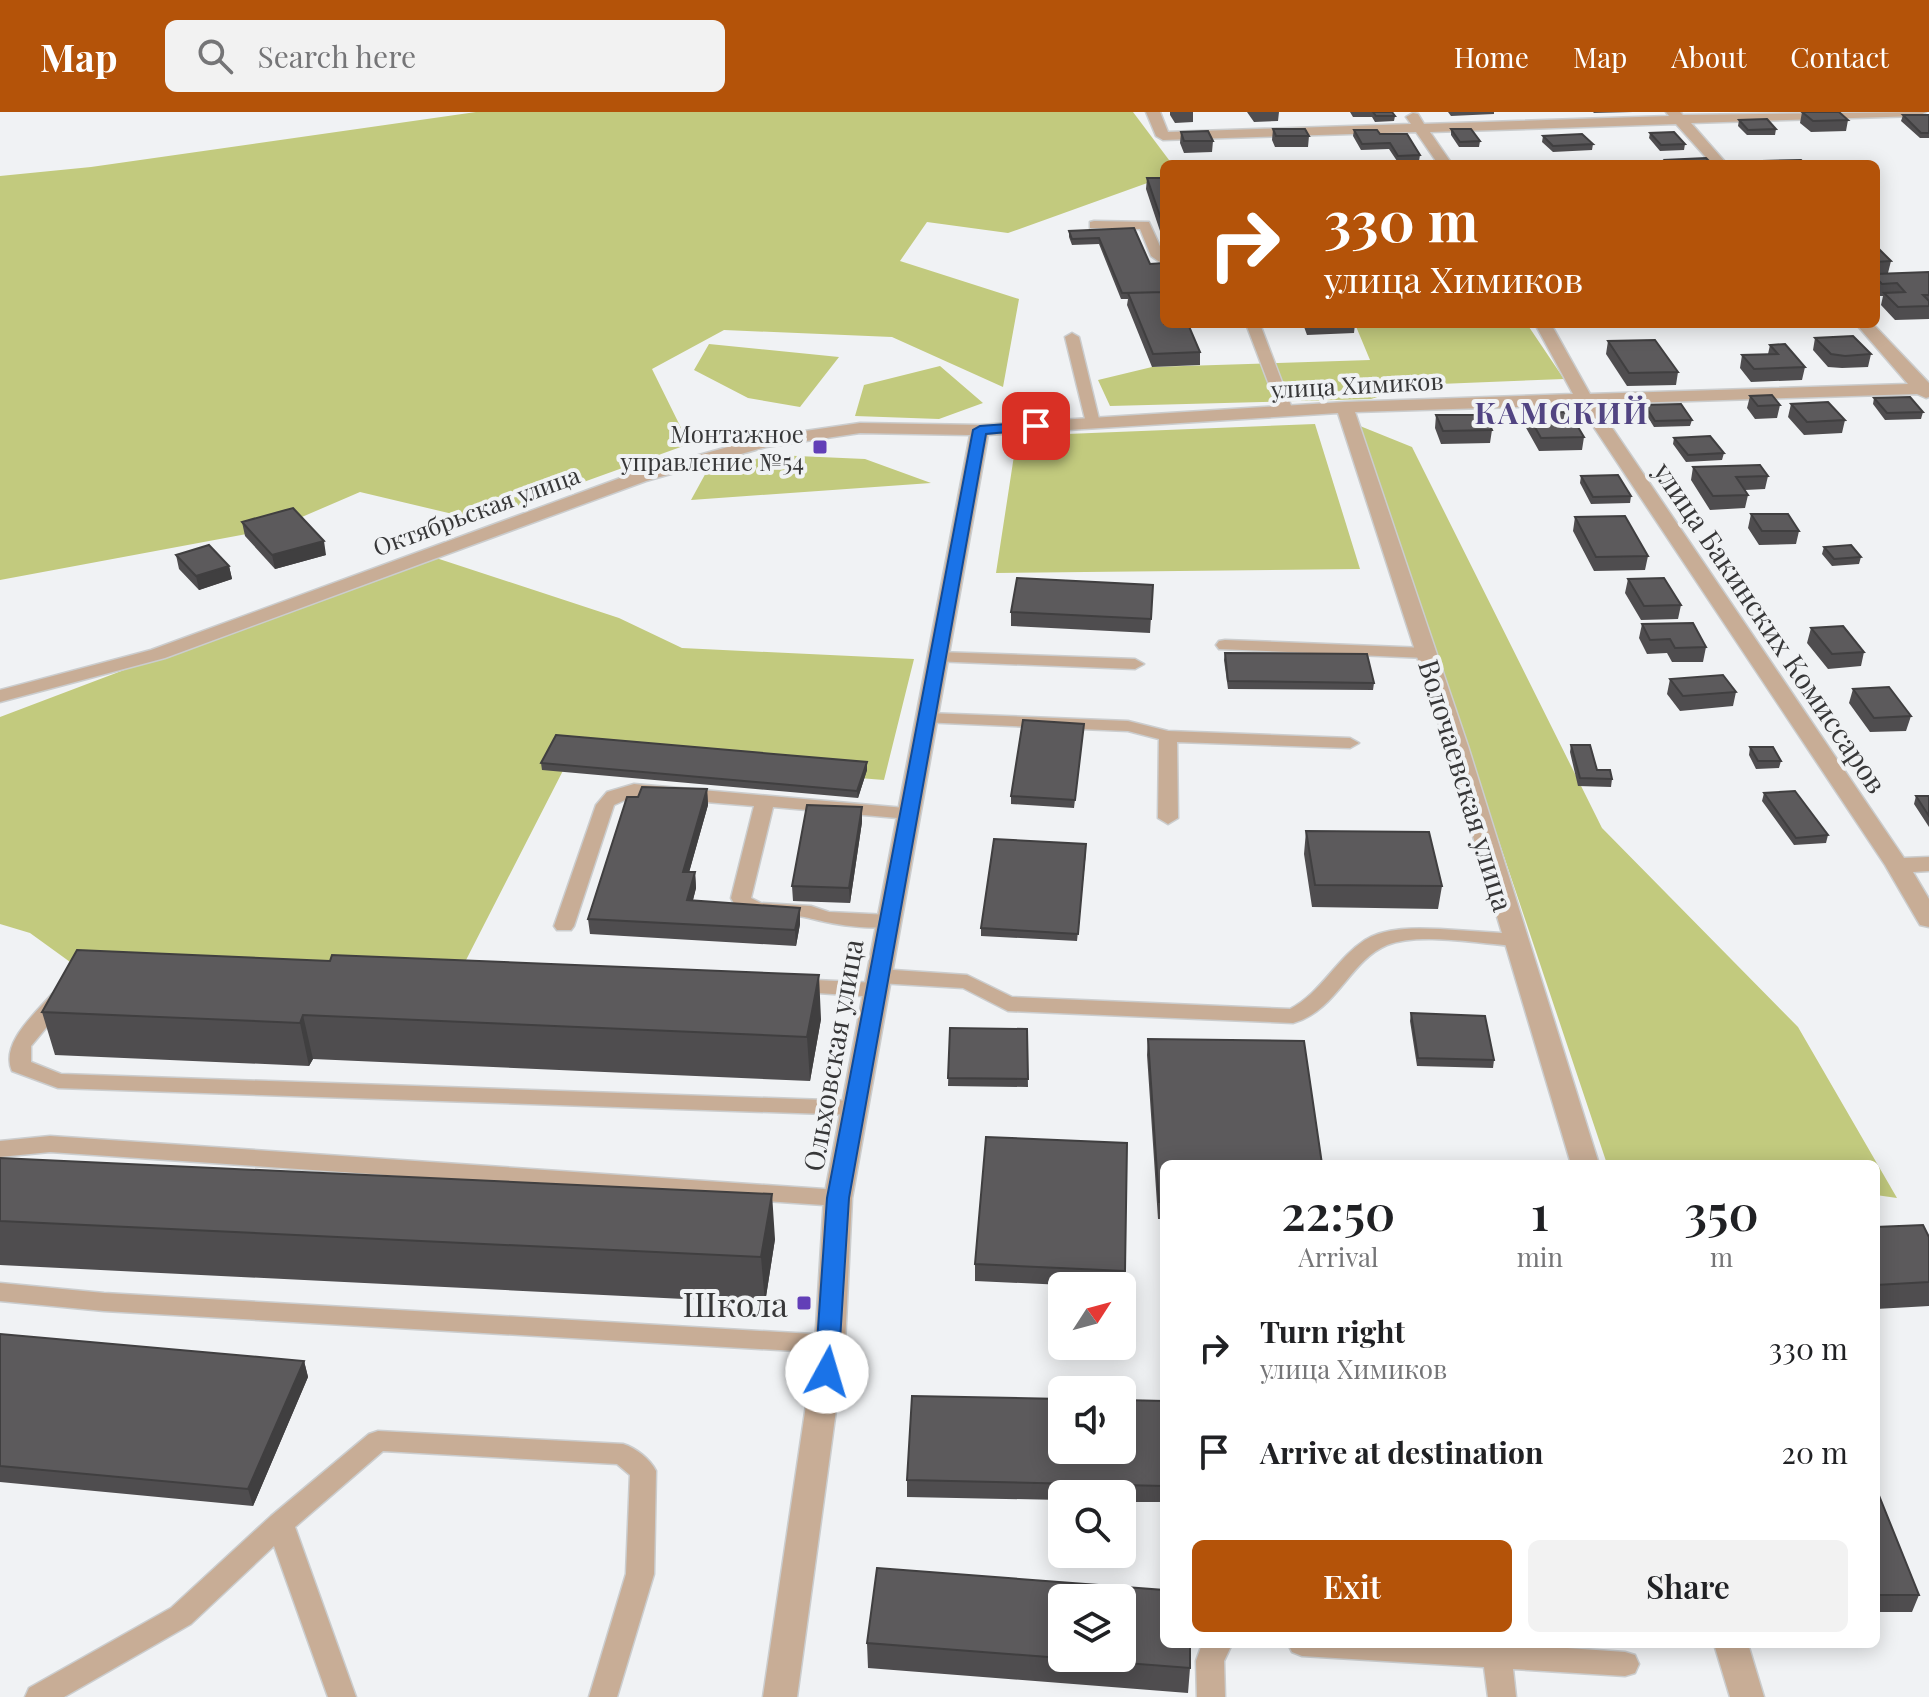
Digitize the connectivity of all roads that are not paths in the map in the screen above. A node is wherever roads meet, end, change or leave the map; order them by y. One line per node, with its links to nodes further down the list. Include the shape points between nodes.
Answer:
1 (1153, 112): 5 (street, via 1163,136)
2 (1410, 112): 5 (street)
3 (1919, 112): 4 (street)
4 (1676, 115): 5 (street); 7 (street)
5 (1419, 126): 6 (street)
6 (1442, 160)
7 (1716, 160)
8 (1094, 225): 9 (lane, via 1145,225)
9 (1160, 258)
10 (1255, 328): 17 (lane)
11 (1545, 328): 15 (street, улица Бакинских Комиссаров)
12 (1868, 328): 14 (street)
13 (1072, 337): 18 (lane)
14 (1926, 391): 15 (street, улица Химиков)
15 (1584, 399): 16 (street, улица Химиков); 32 (street, улица Бакинских Комиссаров)
16 (1345, 407): 17 (street, улица Химиков); 21 (street, Волочаевская улица)
17 (1286, 411): 18 (street, улица Химиков)
18 (1093, 423): 19 (street, улица Химиков)
19 (980, 430): 22 (street, Ольховская улица); 24 (street, Октябрьская улица, via 860,428 764,442 640,477 158,654)
20 (1225, 645): 21 (lane)
21 (1426, 653): 36 (street, Волочаевская улица)
22 (938, 657): 23 (lane); 25 (street, Ольховская улица)
23 (1135, 664)
24 (0, 696)
25 (927, 718): 26 (lane, via 1128,726); 29 (street, Ольховская улица)
26 (1168, 736): 27 (lane); 30 (lane)
27 (1350, 743)
28 (765, 801): 29 (lane); 34 (lane, via 743,903 826,918); 35 (lane, via 634,790 610,797)
29 (909, 813): 34 (street, Ольховская улица)
30 (1168, 818)
31 (1929, 864): 32 (street)
32 (1897, 865): 33 (street, улица Бакинских Комиссаров)
33 (1929, 920)
34 (889, 921): 37 (street, Ольховская улица)
35 (564, 926)
36 (1516, 940): 37 (lane, via 1389,936 1370,945 1315,1004 1293,1016 1008,1004 967,982); 42 (street, Волочаевская улица)
37 (878, 983): 39 (lane); 40 (street, Ольховская улица)
38 (72, 984): 40 (lane, via 20,1045 20,1066 58,1081)
39 (766, 984)
40 (855, 1108): 43 (street, Ольховская улица)
41 (0, 1149): 43 (lane, via 50,1144)
42 (1584, 1160)
43 (838, 1198): 45 (street, Ольховская улица)
44 (0, 1292): 45 (lane)
45 (830, 1344): 55 (street, Ольховская улица)
46 (280, 1524): 52 (lane, via 181,1616); 53 (lane); 54 (lane, via 378,1441 623,1454 643,1471 640,1574)
47 (1213, 1648): 56 (lane)
48 (1431, 1648): 50 (lane)
49 (1732, 1648): 58 (street)
50 (1496, 1650): 51 (lane); 57 (lane)
51 (1625, 1664)
52 (39, 1697)
53 (342, 1697)
54 (603, 1697)
55 (787, 1697)
56 (1211, 1697)
57 (1502, 1697)
58 (1747, 1697)

